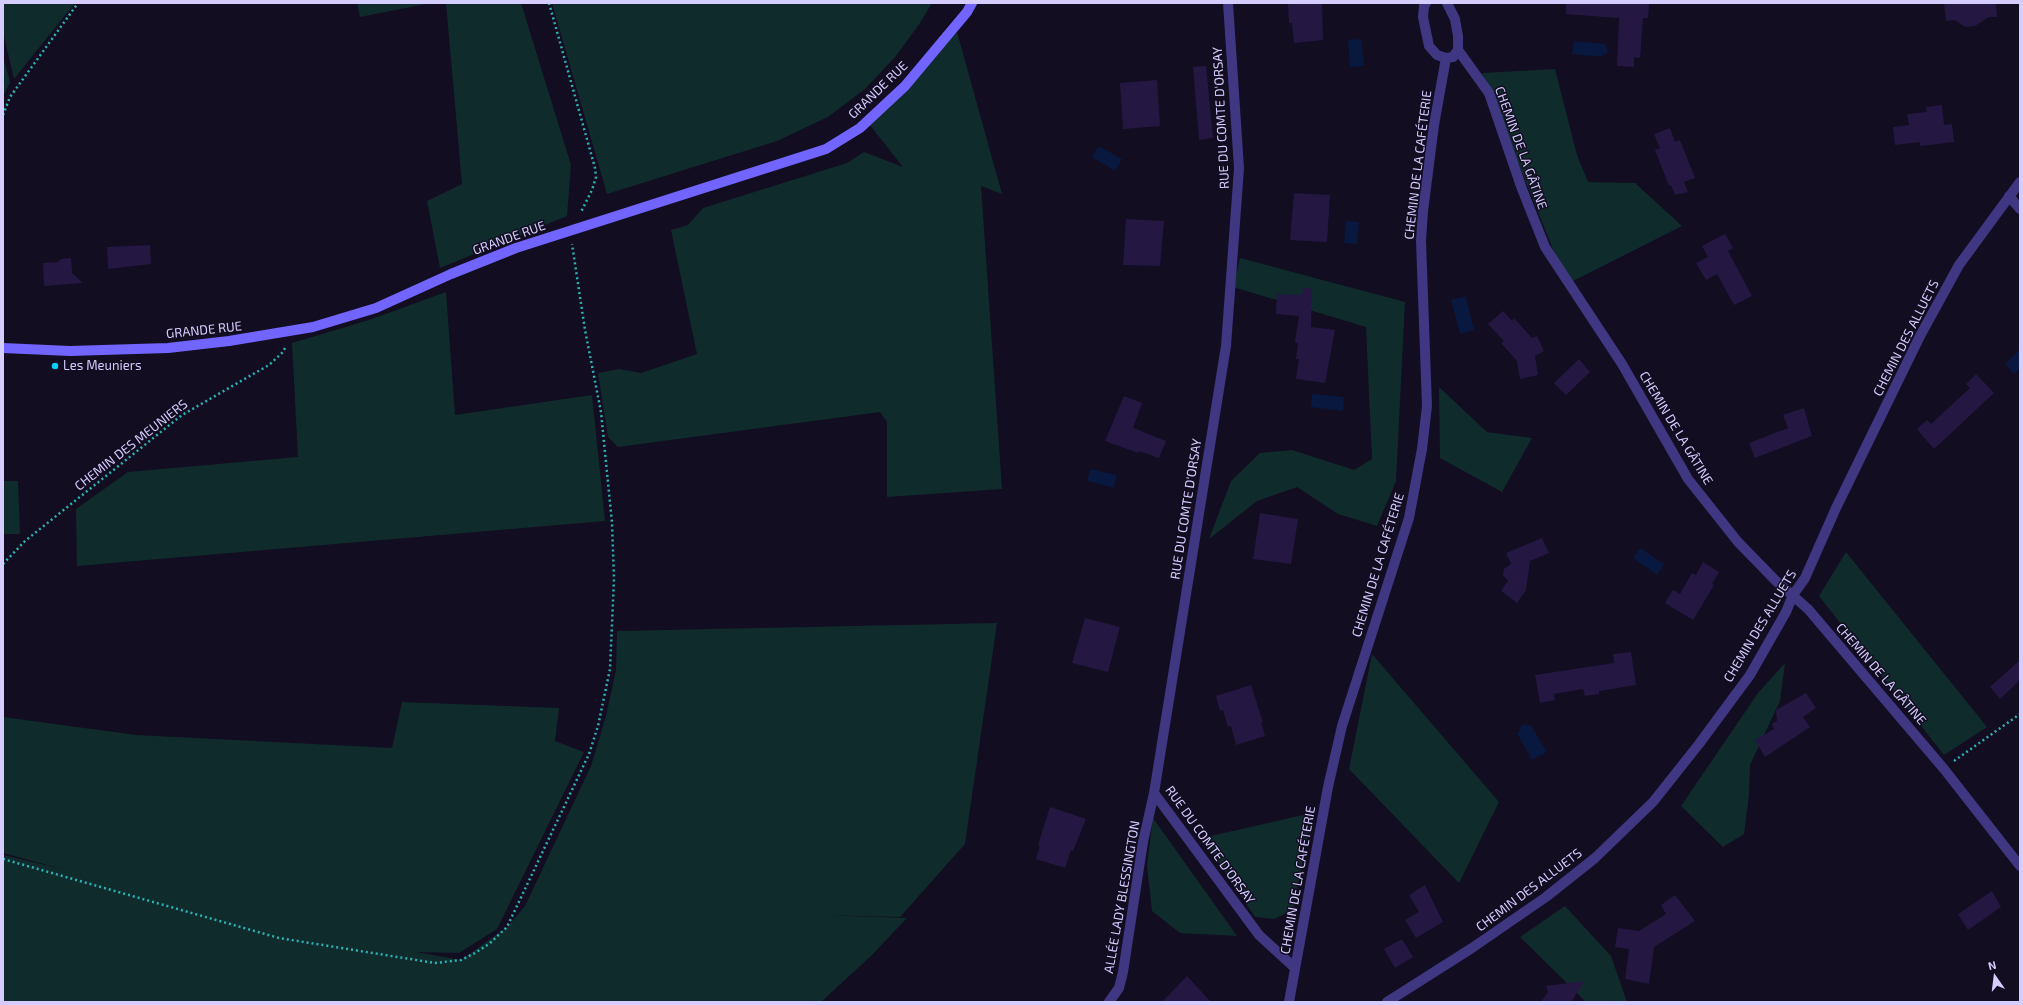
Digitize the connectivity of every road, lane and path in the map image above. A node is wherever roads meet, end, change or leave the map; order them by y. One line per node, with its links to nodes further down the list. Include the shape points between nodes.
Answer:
1 (78, 3): 9 (path, via 10,97)
2 (549, 3): 13 (path, via 596,176 585,205)
3 (1228, 3): 20 (street, RUE DU COMTE D'ORSAY, via 1239,168 1226,346)
4 (1426, 3): 8 (street, via 1423,17 1429,46 1438,55)
5 (1447, 3): 7 (street, via 1455,19)
6 (970, 7): 13 (street, GRANDE RUE, via 904,86 860,128 826,149)
7 (1458, 50): 8 (street, via 1453,57); 17 (street, CHEMIN DE LA GÂTINE, via 1489,93 1545,247 1622,364 1688,479 1738,542 1776,581)
8 (1446, 58): 23 (street, CHEMIN DE LA CAFÉTERIE, via 1433,133 1421,241 1427,406 1422,449 1409,518 1342,726 1328,787)
9 (3, 115)
10 (2020, 182): 11 (street, CHEMIN DES ALLUETS)
11 (2008, 196): 12 (street); 17 (street, CHEMIN DES ALLUETS, via 1959,264 1920,336 1836,508 1805,578)
12 (2020, 209)
13 (570, 230): 14 (street, GRANDE RUE, via 458,271 376,308); 21 (path, via 586,338 601,412 608,480 614,554 610,669 598,726 589,754 507,927 489,944 461,960 435,963 279,938)
14 (289, 332): 15 (street, GRANDE RUE, via 168,348 70,351); 16 (path, CHEMIN DES MEUNIERS, via 283,352 269,365 182,415 25,541)
15 (3, 348)
16 (3, 564)
17 (1794, 595): 19 (street, CHEMIN DE LA GÂTINE); 26 (street, CHEMIN DES ALLUETS, via 1750,675 1653,802 1595,858 1546,897)
18 (2020, 714): 19 (path)
19 (1944, 769): 22 (street, CHEMIN DE LA GÂTINE)
20 (1154, 793): 23 (street, RUE DU COMTE D'ORSAY, via 1259,935); 24 (street, ALLÉE LADY BLESSINGTON, via 1123,972 1118,988)
21 (3, 859)
22 (2020, 866)
23 (1295, 968): 25 (street, CHEMIN DE LA CAFÉTERIE)
24 (1109, 1002)
25 (1289, 1002)
26 (1388, 1002)

